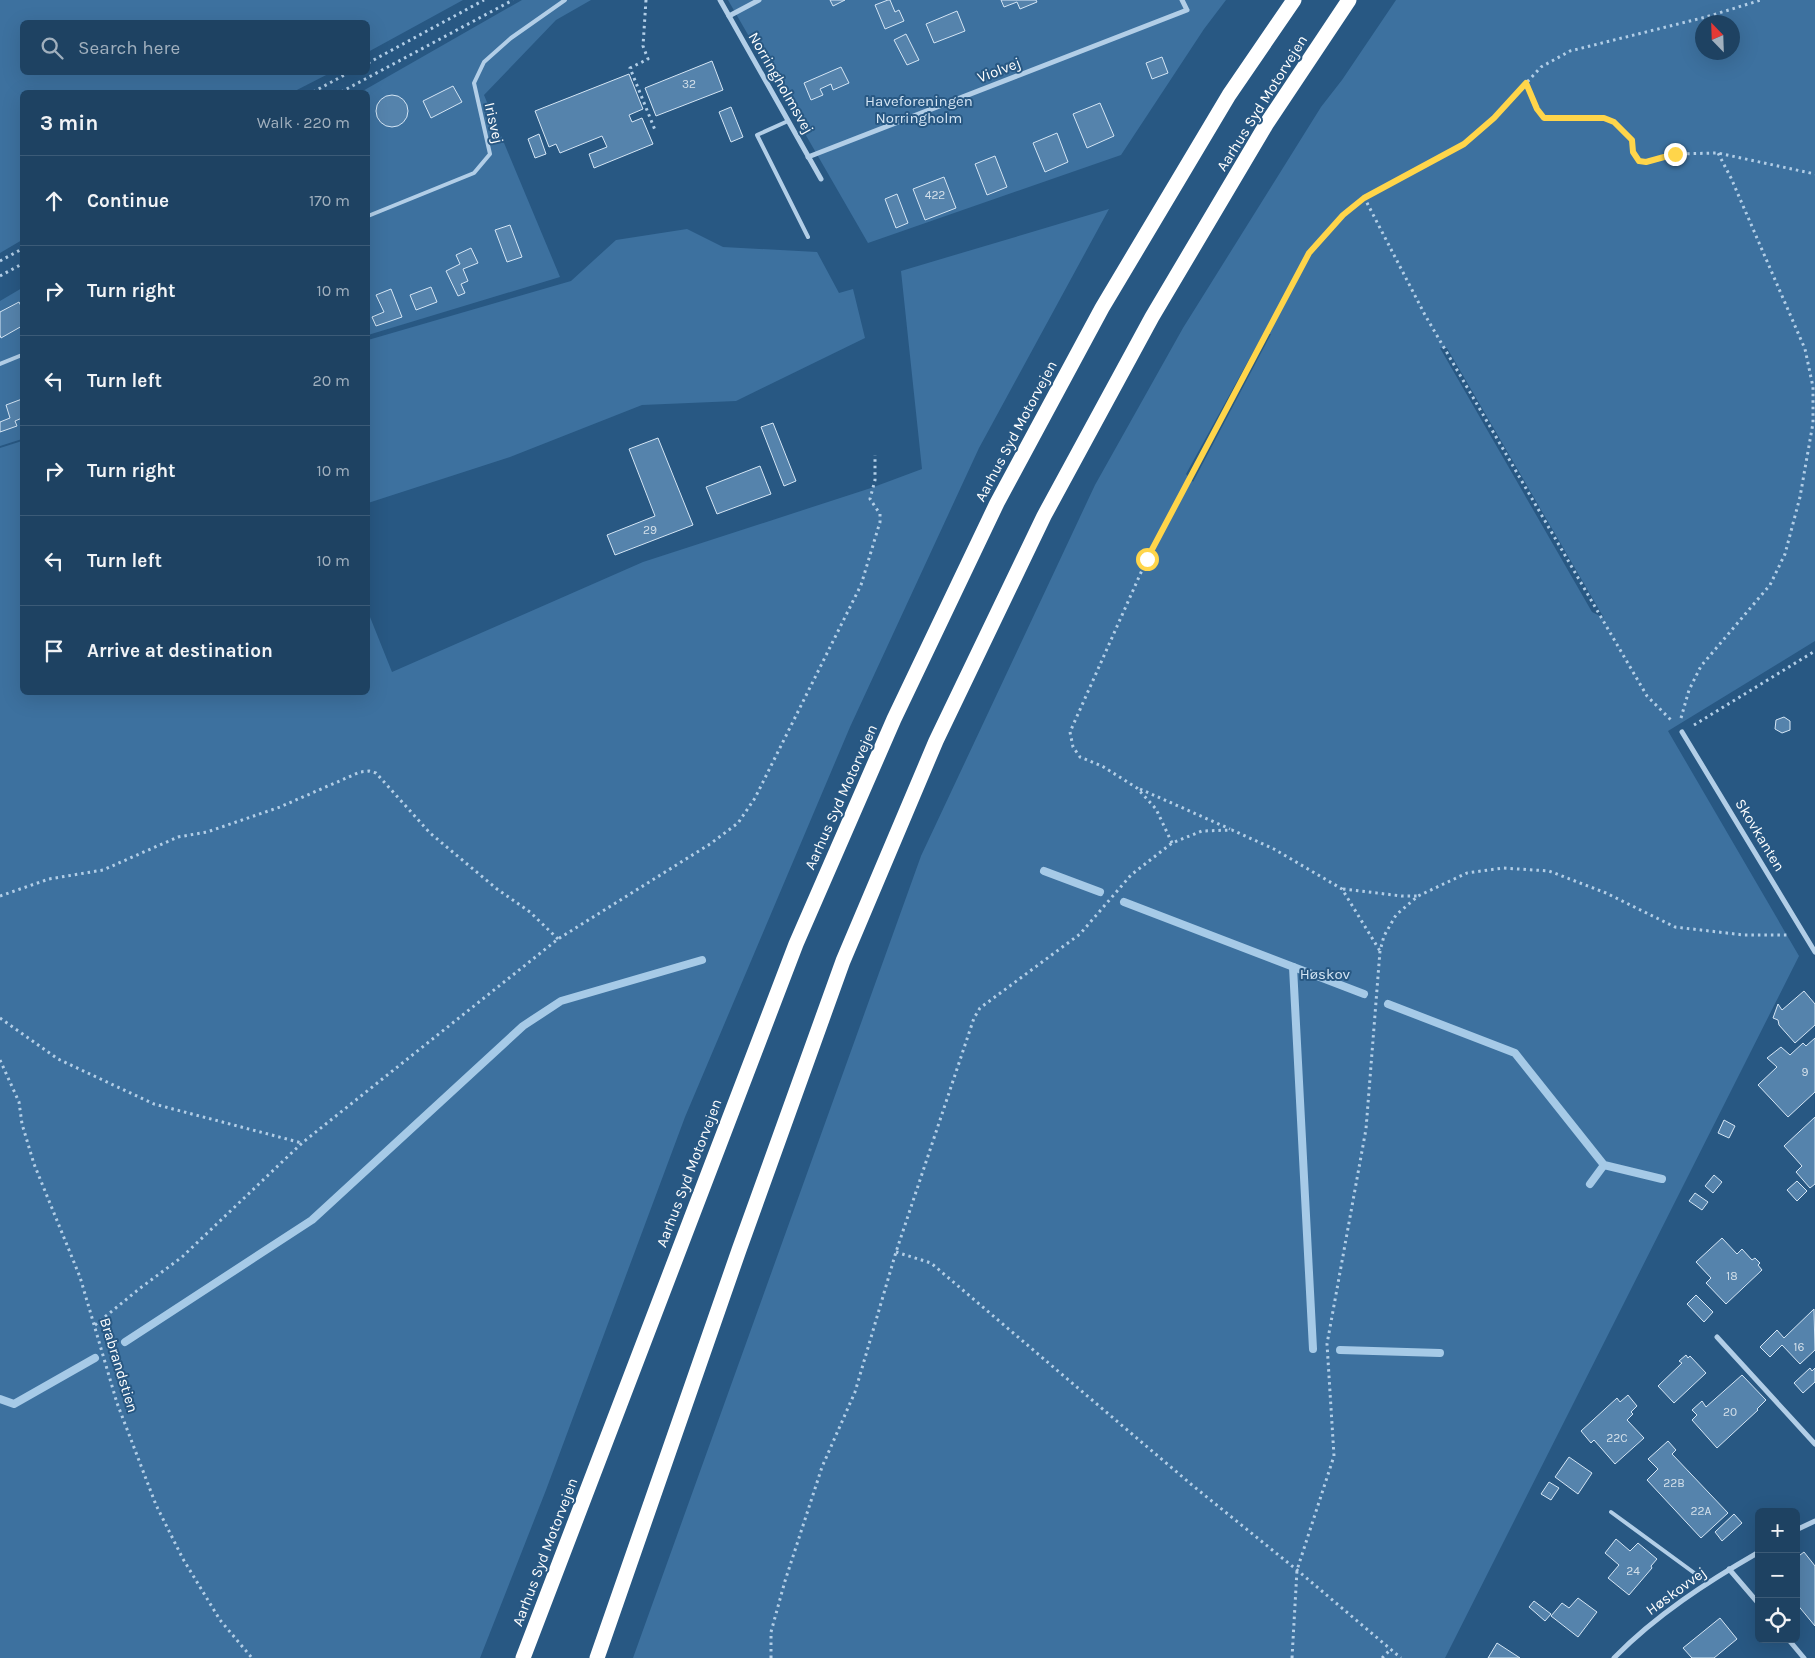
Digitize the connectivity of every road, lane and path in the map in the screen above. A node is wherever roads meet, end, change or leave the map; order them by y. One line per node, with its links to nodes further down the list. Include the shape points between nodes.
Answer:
1 (484, 0): 12 (path)
2 (513, 0): 16 (path)
3 (565, 0): 24 (lane, Irisvej, via 511,38 484,62 474,83 490,154 474,173)
4 (646, 0): 18 (path, via 643,46 648,59 630,68)
5 (720, 0): 11 (street, Norringholmsvej)
6 (759, 0): 11 (street)
7 (1182, 0): 20 (street, Violvej, via 1187,10)
8 (1294, 0): 63 (highway, Aarhus Syd Motorvejen, via 1230,95 1102,308 997,503 894,719 796,944)
9 (1349, 0): 64 (highway, Aarhus Syd Motorvejen, via 1267,123 1152,317 1044,516 936,741 843,961)
10 (1762, 0): 14 (path, via 1570,51 1541,67)
11 (729, 16): 17 (street, Norringholmsvej)
12 (370, 62)
13 (344, 75): 15 (path)
14 (1526, 83): 19 (path, via 1544,118 1604,118 1614,122 1632,140 1633,152 1639,161 1675,154); 23 (path, via 1494,118 1464,144)
15 (317, 90)
16 (345, 90)
17 (788, 121): 20 (street, Norringholmsvej); 25 (lane, via 757,135)
18 (655, 130)
19 (1718, 153): 21 (path); 34 (path, via 1805,349 1814,386 1813,423 1800,497 1785,554 1770,584 1701,666 1681,717)
20 (808, 157): 22 (street, Norringholmsvej)
21 (1815, 174)
22 (821, 179)
23 (1364, 198): 34 (path, via 1425,316 1647,696); 35 (path, via 1343,215 1309,253 1147,559 1070,732 1073,747 1080,757 1102,766)
24 (370, 215)
25 (808, 237)
26 (20, 250): 27 (path)
27 (0, 262)
28 (20, 265): 29 (path)
29 (0, 276)
30 (20, 356): 31 (lane)
31 (0, 364)
32 (876, 455): 42 (path, via 870,499 880,514 880,522 861,585 755,798 738,824)
33 (1815, 651): 34 (path)
34 (1682, 732): 41 (street, Skovkanten)
35 (1137, 788): 36 (path); 37 (path, via 1156,809)
36 (1232, 830): 37 (path, via 1202,831); 38 (path, via 1274,849)
37 (1172, 843): 48 (path, via 1131,875 1080,934 980,1008)
38 (1342, 889): 40 (path); 43 (path)
39 (0, 896): 42 (path, via 49,879 103,870 178,837 207,832 271,810 369,771 376,773 430,833 530,912)
40 (1418, 896): 41 (path, via 1468,873 1503,868 1549,871 1606,893 1675,927 1744,935); 43 (path, via 1396,915)
41 (1806, 936): 44 (street, Skovkanten)
42 (558, 939): 47 (path)
43 (1380, 951): 57 (path, via 1366,1129 1327,1344 1334,1456)
44 (1815, 952)
45 (0, 1018): 47 (path, via 58,1059 154,1104)
46 (0, 1060): 49 (path, Brabrandstien, via 19,1102 34,1164 80,1276)
47 (302, 1143): 49 (path, via 182,1257)
48 (896, 1252): 57 (path, via 932,1263 1192,1485); 65 (path, via 855,1392 822,1467 785,1581 771,1632)
49 (96, 1326): 62 (path, Brabrandstien, via 117,1403 156,1504 183,1559 220,1620)
50 (1717, 1337): 51 (street)
51 (1815, 1444)
52 (1611, 1512): 58 (lane)
53 (1815, 1521): 54 (street)
54 (1800, 1528)
55 (1757, 1553): 56 (street, Høskovvej)
56 (1729, 1569): 58 (street, Høskovvej); 59 (street)
57 (1298, 1570): 61 (path); 66 (path)
58 (1708, 1583): 69 (street, Høskovvej, via 1679,1602)
59 (1755, 1599)
60 (1791, 1643): 70 (street)
61 (1391, 1649): 67 (path); 68 (path)
62 (252, 1658)
63 (523, 1658)
64 (597, 1658)
65 (771, 1658)
66 (1292, 1658)
67 (1382, 1658)
68 (1401, 1658)
69 (1614, 1658)
70 (1804, 1658)

